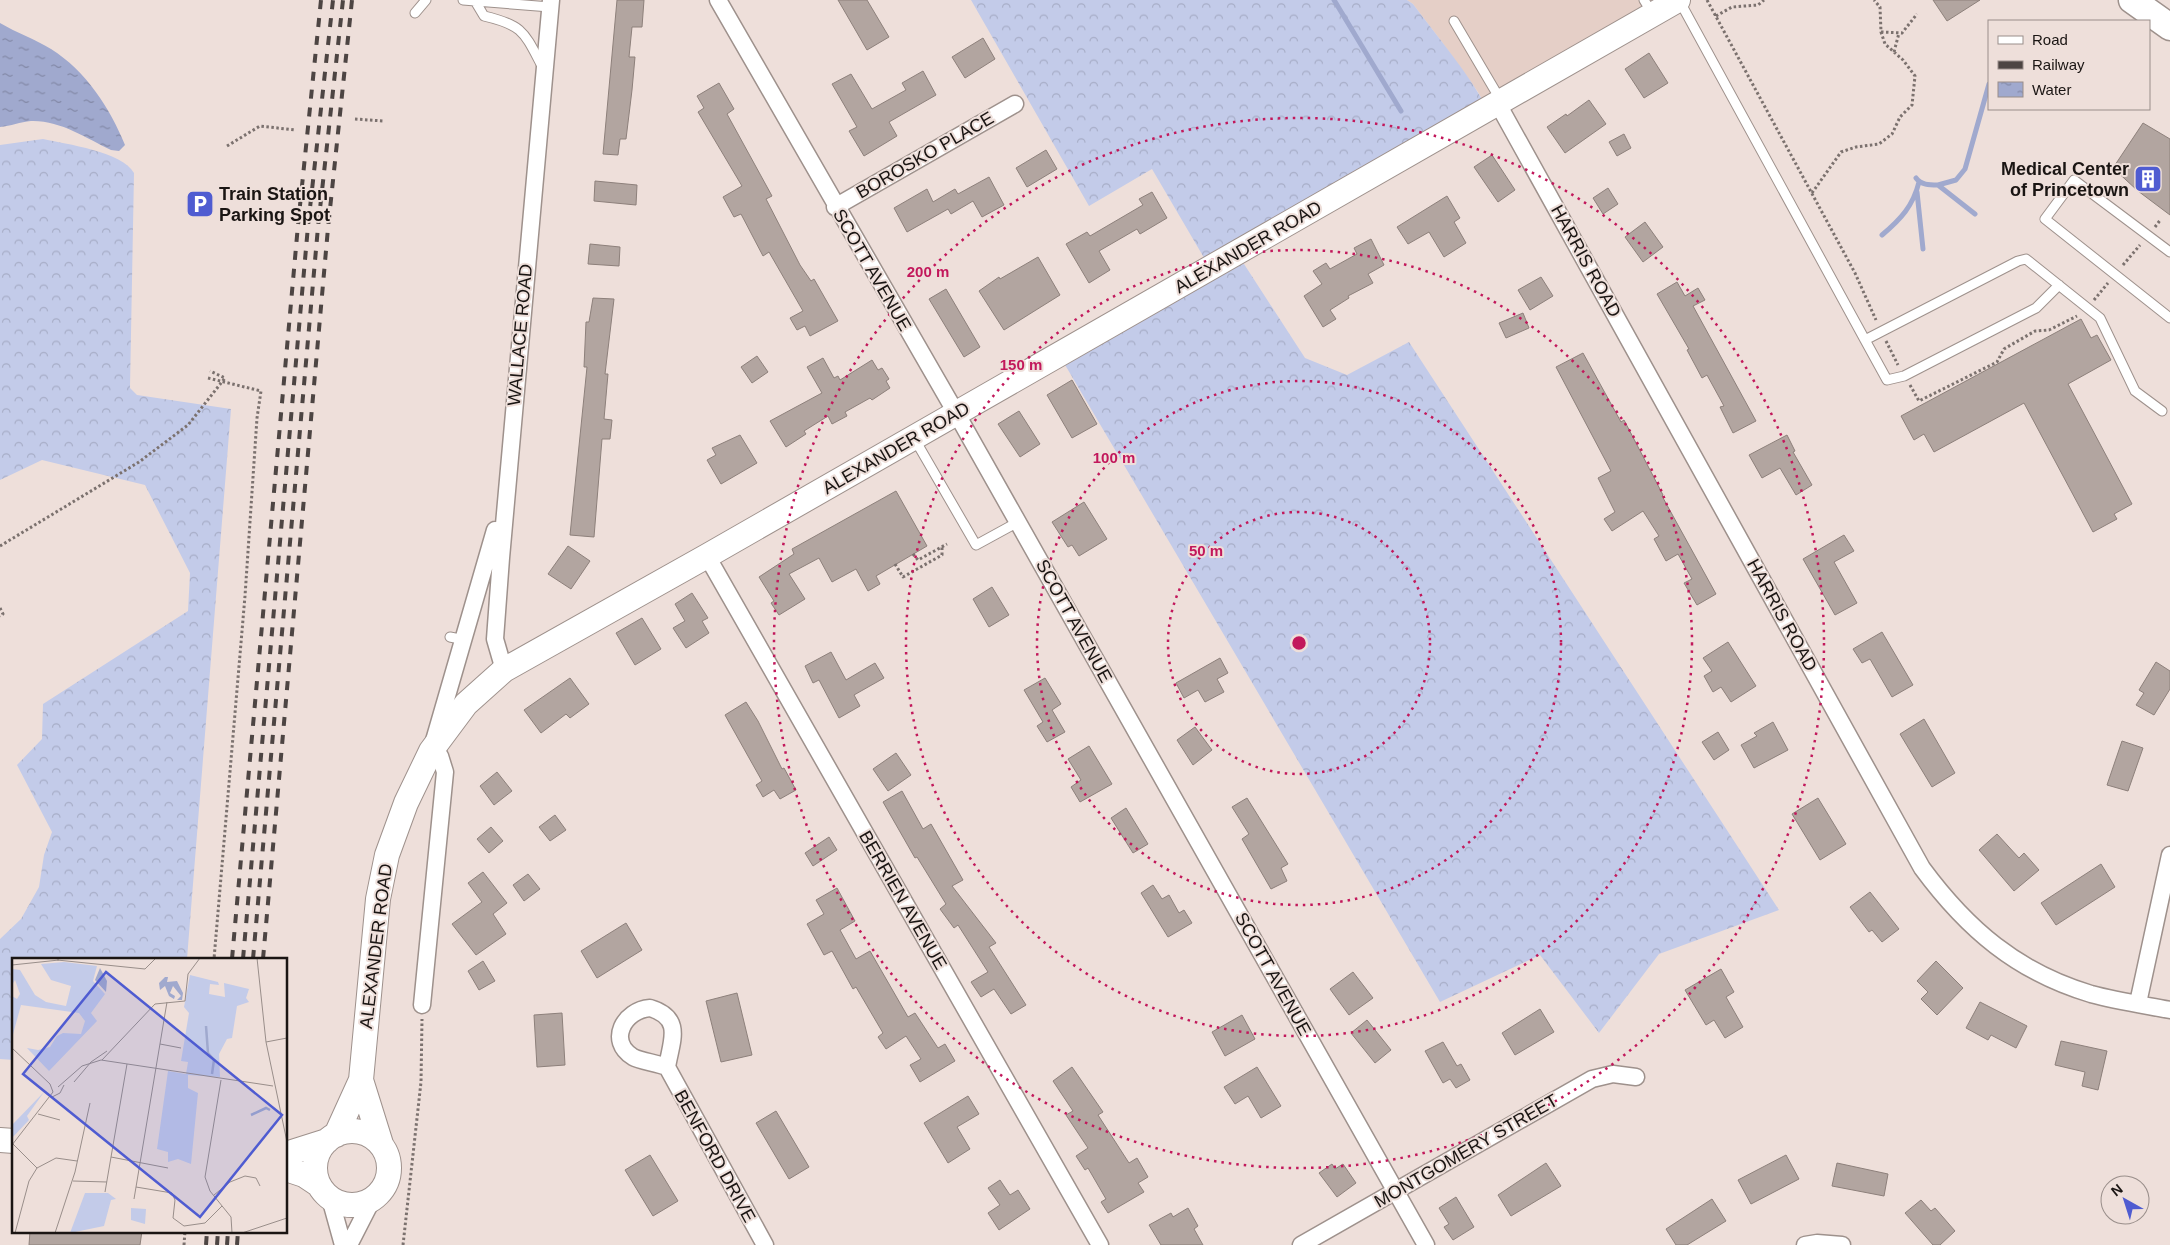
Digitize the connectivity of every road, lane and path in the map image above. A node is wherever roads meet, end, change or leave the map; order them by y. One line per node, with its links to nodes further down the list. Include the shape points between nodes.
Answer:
1 (426, 0): 12 (lane)
2 (464, 0): 9 (lane)
3 (718, 0): 28 (street, SCOTT AVENUE)
4 (1678, 0): 11 (street, ALEXANDER ROAD); 37 (lane)
5 (1707, 0): 14 (path)
6 (1764, 0): 14 (path, via 1758,5 1732,7)
7 (1874, 0): 17 (path, via 1880,7)
8 (2132, 0): 16 (main road)
9 (475, 1): 10 (lane); 20 (lane, via 484,16 508,22 525,34)
10 (550, 4): 20 (street, WALLACE ROAD)
11 (1649, 8): 21 (street, ALEXANDER ROAD)
12 (415, 14)
13 (1918, 14): 18 (path, via 1902,34)
14 (1716, 16): 27 (path)
15 (1454, 21): 21 (lane)
16 (2170, 28)
17 (1881, 32): 18 (path); 19 (path, via 1885,44)
18 (1899, 33): 19 (path)
19 (1894, 52): 27 (path, via 1915,76 1912,105 1900,117 1892,134 1879,144 1841,152)
20 (544, 70): 45 (street, WALLACE ROAD)
21 (1500, 103): 43 (street, ALEXANDER ROAD); 59 (street, HARRIS ROAD, via 1922,868 1968,923 1995,947 2025,966 2092,994)
22 (1015, 104): 28 (street, BOROSKO PLACE)
23 (355, 119): 24 (path)
24 (382, 121)
25 (294, 130): 26 (path, via 260,126)
26 (227, 146)
27 (1812, 193): 36 (path, via 1856,273)
28 (835, 207): 43 (street, SCOTT AVENUE)
29 (2162, 218): 30 (path)
30 (2148, 235): 31 (lane); 32 (path); 32 (lane, via 2074,180 2045,219)
31 (2170, 252)
32 (2115, 274): 34 (path); 35 (lane)
33 (2059, 285): 34 (lane); 36 (lane, via 2026,259 2018,260); 39 (lane, via 2036,308)
34 (2087, 308): 39 (path, via 2049,330 2035,331 2004,349 1997,362 1919,401); 42 (lane, via 2100,318 2135,391)
35 (2170, 318)
36 (1881, 332): 37 (lane); 39 (path)
37 (1865, 340): 39 (lane, via 1887,380)
38 (210, 371): 41 (path, via 225,378)
39 (1904, 376)
40 (208, 378): 41 (path)
41 (222, 382): 48 (path, via 188,425 139,462); 58 (path, via 261,391)
42 (2162, 411)
43 (956, 413): 44 (street, ALEXANDER ROAD); 46 (street, SCOTT AVENUE)
44 (914, 437): 46 (lane, via 976,546); 51 (street, ALEXANDER ROAD)
45 (508, 474): 55 (street, WALLACE ROAD, via 495,639); 56 (street, via 500,512 458,638)
46 (1018, 522): 70 (street, SCOTT AVENUE)
47 (947, 544): 49 (path)
48 (0, 546)
49 (942, 547): 50 (path, via 918,560); 52 (path, via 942,555 903,577)
50 (913, 554)
51 (707, 556): 55 (street, ALEXANDER ROAD); 78 (street, BERRIEN AVENUE)
52 (895, 564)
53 (0, 608): 54 (path, via 3,614)
54 (0, 616)
55 (504, 670): 56 (street, ALEXANDER ROAD, via 466,704)
56 (431, 751): 60 (street, via 440,756 445,772); 64 (street, ALEXANDER ROAD, via 399,820 383,872)
57 (2170, 855): 59 (street)
58 (214, 958)
59 (2138, 1004): 61 (street, HARRIS ROAD)
60 (422, 1005): 76 (path, via 421,1082)
61 (2170, 1010)
62 (667, 1067): 77 (street, BENFORD DRIVE)
63 (1636, 1078): 70 (street, MONTGOMERY STREET, via 1612,1074 1592,1079)
64 (361, 1080): 65 (street, ALEXANDER ROAD); 66 (street, ALEXANDER ROAD)
65 (331, 1138): 66 (street, via 347,1131 360,1131); 67 (street); 69 (street, via 316,1162 316,1177)
66 (381, 1144): 71 (street, via 388,1155 389,1174 382,1192)
67 (288, 1153)
68 (288, 1170): 69 (street, via 304,1175)
69 (324, 1191): 71 (street, via 350,1206); 74 (street)
70 (1396, 1191): 79 (street, MONTGOMERY STREET); 80 (street, SCOTT AVENUE)
71 (372, 1200): 75 (street)
72 (185, 1232): 73 (path)
73 (184, 1245)
74 (343, 1245)
75 (349, 1245)
76 (403, 1245)
77 (765, 1245)
78 (1100, 1245)
79 (1302, 1245)
80 (1426, 1245)
81 (1805, 1245): 82 (street)
82 (1842, 1245)

